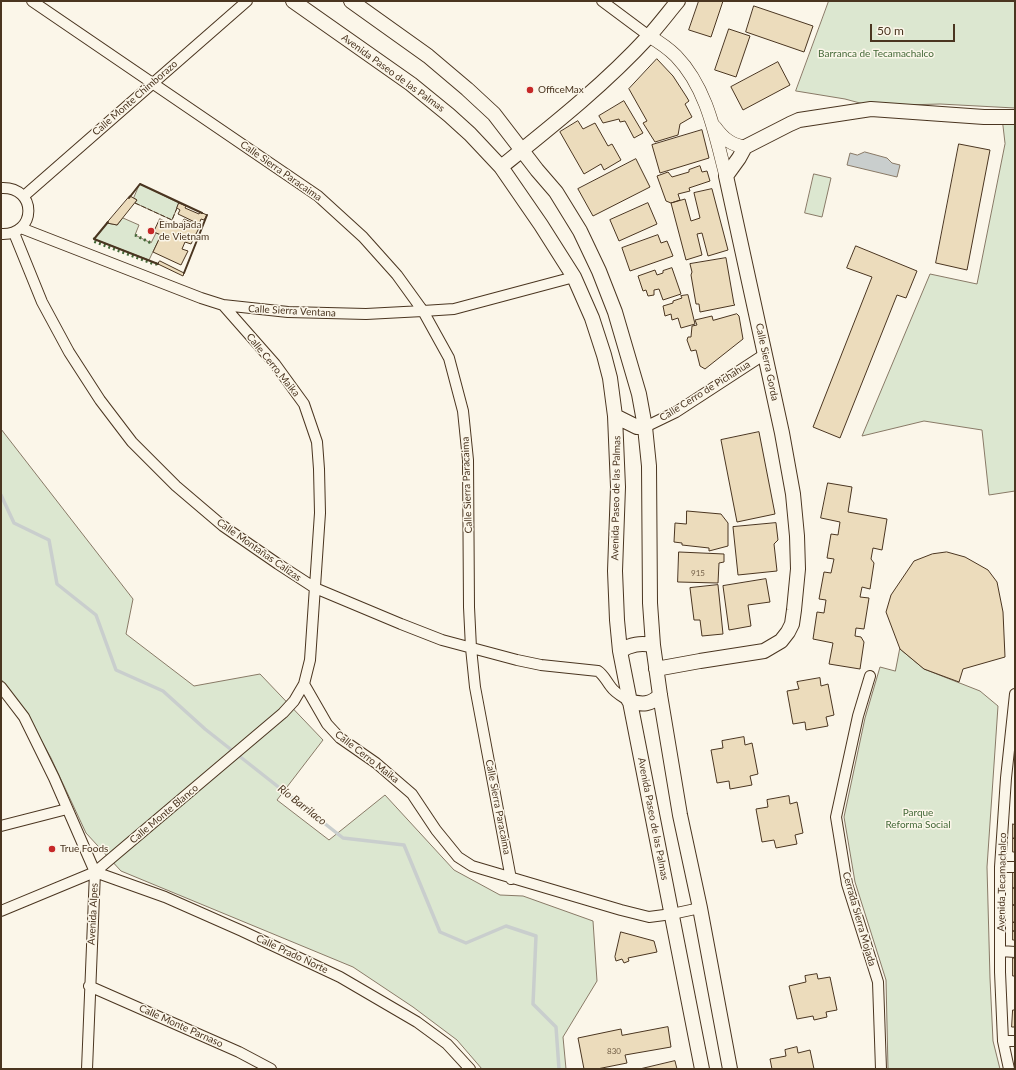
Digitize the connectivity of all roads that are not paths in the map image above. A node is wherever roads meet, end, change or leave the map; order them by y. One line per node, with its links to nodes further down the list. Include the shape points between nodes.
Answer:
1 (32, 1): 8 (street, Calle Sierra Paracaima)
2 (247, 1): 8 (street, Calle Monte Chimborazo)
3 (293, 1): 13 (main road, Avenida Paseo de las Palmas, via 411,84 449,115)
4 (351, 1): 12 (main road, via 428,56 468,89 494,114)
5 (602, 1): 7 (street, Calle Sierra Gorda)
6 (678, 1): 7 (main road)
7 (649, 36): 10 (street, Calle Sierra Gorda, via 676,56 687,69); 12 (main road, via 623,63)
8 (153, 82): 16 (street, Calle Monte Chimborazo); 21 (street, Calle Sierra Paracaima, via 318,196 363,237 397,274)
9 (1015, 117): 11 (main road, via 871,109 800,120)
10 (713, 124): 11 (street, via 735,146); 14 (street, Calle Sierra Gorda)
11 (745, 147): 14 (main road)
12 (522, 150): 13 (main road); 24 (main road, via 556,192 580,231 599,272 630,359)
13 (500, 167): 19 (main road, Avenida Paseo de las Palmas)
14 (726, 176): 22 (main road, Calle Sierra Gorda)
15 (1, 188): 16 (street, via 9,188)
16 (24, 196): 17 (street, via 28,216 26,223)
17 (17, 231): 18 (street); 20 (street, Calle Sierra Ventana); 25 (street, Calle Montañas Calizas, via 42,302 69,352 100,400 132,442 176,486 223,526)
18 (1, 234)
19 (574, 277): 21 (street, Calle Sierra Ventana, via 454,309); 23 (main road, Avenida Paseo de las Palmas, via 592,318 604,355)
20 (223, 305): 21 (street, Calle Sierra Ventana, via 288,312 366,314); 25 (street, Calle Cerro Maika, via 275,364 304,404 317,442 320,513)
21 (423, 311): 27 (street, Calle Sierra Paracaima, via 449,358 463,411 468,460)
22 (765, 354): 24 (street, Calle Cerro de Pichahua, via 676,412); 29 (main road, Calle Sierra Gorda, via 794,501 798,569 792,624 781,641 764,651)
23 (615, 416): 24 (main road, via 637,427); 28 (main road, Avenida Paseo de las Palmas, via 618,487 615,571)
24 (645, 427): 26 (main road, via 649,466 648,562)
25 (315, 588): 27 (street, Calle Montañas Calizas, via 408,627); 31 (street, Calle Cerro Maika, via 310,660)
26 (653, 645): 28 (main road, via 636,644); 29 (main road)
27 (471, 648): 35 (street, Calle Montañas Calizas, via 542,665 598,671 616,692); 42 (street, Calle Sierra Paracaima, via 475,687)
28 (620, 651): 35 (main road, Avenida Paseo de las Palmas)
29 (656, 669): 34 (main road)
30 (870, 676): 56 (street, Cerrada Sierra Mojada, via 858,716 836,817 847,884 878,982)
31 (304, 684): 41 (street, Calle Monte Blanco, via 283,713); 42 (street, Calle Cerro Maika, via 327,724 340,738 376,763 412,794 458,857 472,866)
32 (1, 687): 37 (street, Avenida Alpes, via 24,717)
33 (1015, 694): 36 (street, Avenida Tecamachalco)
34 (660, 695): 35 (main road, via 654,702 646,704); 43 (main road, via 680,815)
35 (629, 701): 45 (main road, Avenida Paseo de las Palmas)
36 (1010, 778): 39 (street, Avenida Tecamachalco)
37 (67, 809): 38 (street); 41 (street, Avenida Alpes)
38 (1, 826)
39 (1000, 866): 40 (street); 46 (street, Avenida Tecamachalco)
40 (1015, 867)
41 (95, 872): 44 (street, Calle Monte Blanco); 48 (street, Avenida Alpes); 53 (street, Calle Prado Norte, via 242,930 340,977 417,1022 447,1044)
42 (511, 878): 45 (street, Calle Cerro Maika, via 649,917)
43 (700, 908): 45 (street, Calle Cerro Maika); 55 (main road)
44 (1, 911)
45 (672, 914): 54 (main road, Avenida Paseo de las Palmas)
46 (1001, 951): 47 (street); 49 (street, Avenida Tecamachalco)
47 (1015, 952)
48 (90, 986): 51 (street, Avenida Alpes); 52 (street, Calle Monte Parnaso, via 239,1052)
49 (1003, 1041): 50 (street); 57 (street, Avenida Tecamachalco)
50 (1015, 1041)
51 (87, 1069)
52 (271, 1069)
53 (470, 1069)
54 (702, 1069)
55 (730, 1069)
56 (881, 1069)
57 (1009, 1069)

